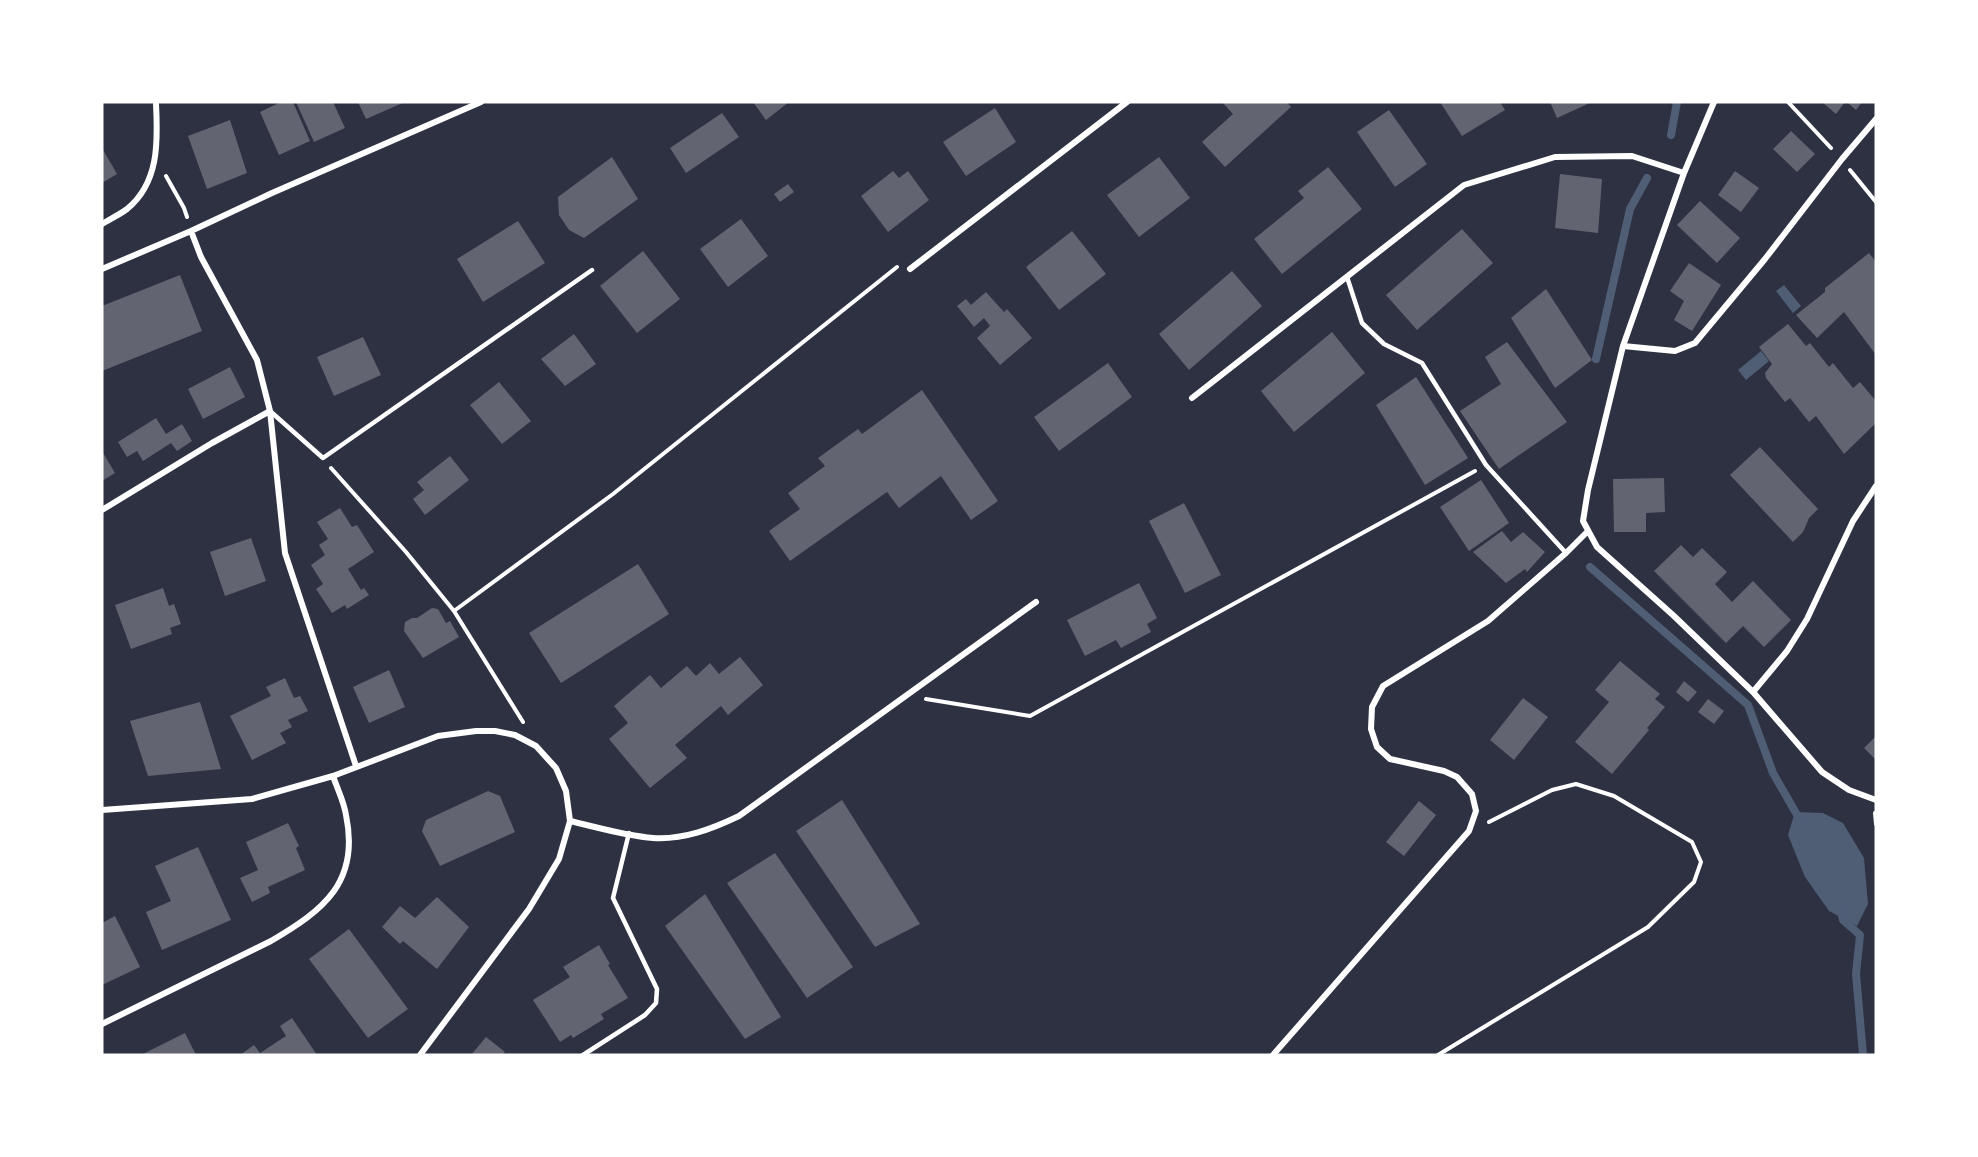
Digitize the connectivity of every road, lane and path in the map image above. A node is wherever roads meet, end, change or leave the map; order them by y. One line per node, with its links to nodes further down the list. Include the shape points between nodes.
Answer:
1 (481, 102): 10 (street)
2 (1127, 102): 12 (street)
3 (1714, 102): 6 (street)
4 (159, 103): 9 (street, via 154,161 147,186 127,209)
5 (1876, 119): 15 (street, via 1695,343 1675,351)
6 (1684, 173): 14 (street, via 1632,156 1555,157 1464,185); 15 (street)
7 (170, 182): 8 (path)
8 (184, 208)
9 (102, 224)
10 (191, 231): 11 (street); 17 (street, via 257,360)
11 (102, 268)
12 (910, 269): 25 (path, via 904,262 613,494)
13 (592, 270): 18 (lane)
14 (1347, 277): 16 (street); 19 (lane, via 1362,323 1384,344 1422,363)
15 (1623, 346): 22 (street, via 1588,490 1583,521)
16 (1192, 398)
17 (270, 411): 18 (lane); 21 (street); 29 (street, via 285,553)
18 (323, 458): 25 (path)
19 (1486, 465): 23 (lane); 27 (path, via 1030,716)
20 (1876, 486): 26 (street, via 1853,521 1807,618 1787,651)
21 (102, 510)
22 (1588, 531): 23 (street); 26 (street, via 1597,547)
23 (1566, 553): 34 (street, via 1488,621 1383,686 1372,707 1371,729 1377,747 1390,759 1451,774 1472,795 1476,812)
24 (1036, 602): 27 (street)
25 (454, 611): 28 (path)
26 (1753, 692): 31 (street, via 1822,772 1848,790)
27 (907, 696): 35 (street, via 739,816 676,837)
28 (537, 746): 29 (street, via 515,735 476,731 438,736); 33 (street, via 556,768 566,791)
29 (356, 766): 30 (street)
30 (333, 776): 32 (street, via 252,799); 36 (street, via 350,836 348,861 330,897 316,912 271,941)
31 (1876, 800)
32 (102, 810)
33 (570, 821): 35 (street); 37 (street, via 559,859 534,901)
34 (1469, 831): 39 (street); 40 (path, via 1552,790 1576,784 1614,796 1692,842 1701,862 1694,882 1648,927)
35 (629, 833): 38 (lane, via 613,898 657,989 656,1003 645,1015)
36 (102, 1024)
37 (420, 1055)
38 (583, 1055)
39 (1273, 1055)
40 (1438, 1055)

